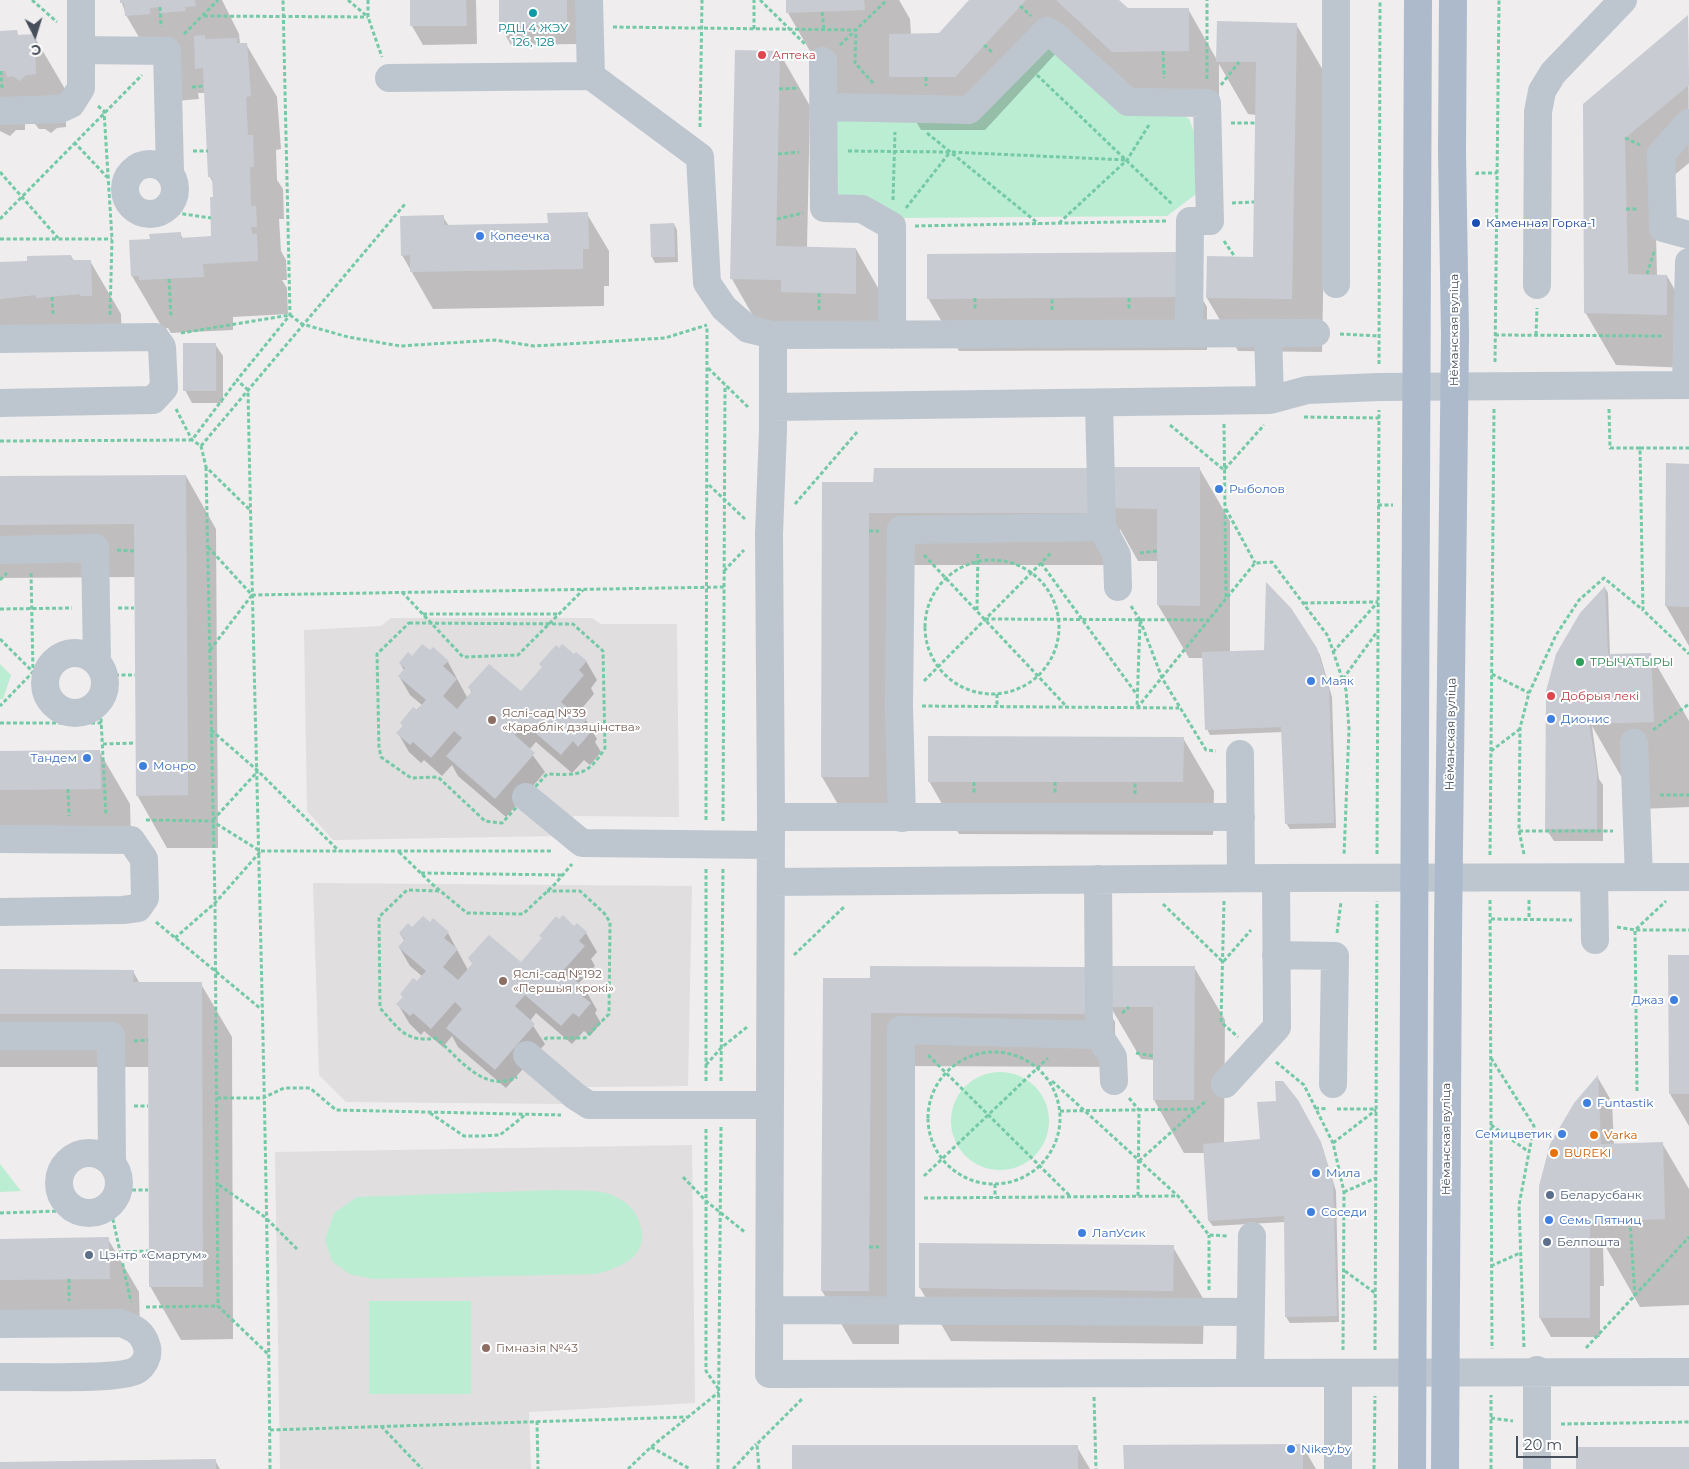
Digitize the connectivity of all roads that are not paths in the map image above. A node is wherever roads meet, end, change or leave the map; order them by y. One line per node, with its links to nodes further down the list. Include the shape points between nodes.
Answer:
1 (81, 0): 7 (lane)
2 (590, 0): 9 (lane)
3 (1336, 0): 17 (lane)
4 (1418, 0): 25 (main road)
5 (1453, 0): 26 (main road, Нёманская вуліца)
6 (1623, 0): 18 (lane, via 1553,73 1542,91 1538,112)
7 (81, 50): 12 (lane, via 80,88 71,104 60,109); 14 (lane, via 167,50)
8 (823, 61): 11 (lane)
9 (591, 76): 10 (lane); 22 (lane, via 700,157 707,283 724,308 748,329)
10 (389, 78)
11 (824, 106): 19 (lane, via 969,110 1047,31 1128,102 1207,103 1210,221 1190,221); 23 (lane, via 824,208 862,209 892,226)
12 (0, 111)
13 (1689, 123): 15 (lane, via 1661,154 1662,228)
14 (170, 172): 14 (lane, via 175,189 173,198 163,211 138,212 126,199 125,184 133,170 156,165)
15 (1689, 235)
16 (1689, 262): 27 (lane)
17 (1336, 284)
18 (1537, 285)
19 (1189, 333): 20 (lane); 23 (lane)
20 (1268, 333): 21 (lane); 31 (lane)
21 (1316, 333)
22 (773, 335): 23 (lane); 30 (lane)
23 (892, 335)
24 (0, 339): 28 (lane, via 163,336 164,388 153,400)
25 (1416, 386): 26 (lane); 31 (lane, via 1307,390); 46 (main road)
26 (1455, 386): 27 (lane); 47 (main road, Нёманская вуліца)
27 (1688, 386)
28 (0, 403)
29 (1100, 403): 30 (lane); 31 (lane, via 1224,401); 32 (lane)
30 (773, 407): 39 (lane, via 769,534)
31 (1268, 412)
32 (1089, 528): 34 (lane, via 1117,555); 41 (lane, via 901,530 899,706)
33 (0, 550): 35 (lane, via 95,548)
34 (1118, 587)
35 (101, 690): 35 (lane, via 88,710 65,712 52,703 45,685 46,675 58,659 76,654)
36 (1634, 743): 49 (lane)
37 (1240, 754): 40 (lane)
38 (526, 797): 43 (lane, via 582,843)
39 (771, 817): 41 (lane); 43 (lane)
40 (1241, 817): 41 (lane); 45 (lane)
41 (902, 818)
42 (0, 839): 53 (lane, via 131,840 144,859 145,898 138,908 123,910)
43 (771, 845): 51 (lane)
44 (1689, 877): 49 (lane)
45 (1233, 878): 50 (lane); 52 (lane)
46 (1416, 878): 47 (lane); 52 (lane, via 1344,878); 70 (main road)
47 (1449, 878): 48 (lane); 71 (main road, Нёманская вуліца)
48 (1594, 878): 49 (lane); 54 (lane)
49 (1639, 878)
50 (1098, 879): 51 (lane); 56 (lane)
51 (771, 882): 62 (lane)
52 (1276, 890): 55 (lane)
53 (0, 912)
54 (1595, 932)
55 (1276, 955): 60 (lane, via 1277,1027); 61 (lane, via 1335,956)
56 (1099, 1035): 59 (lane, via 1113,1057); 66 (lane, via 901,1030)
57 (0, 1036): 63 (lane, via 111,1036)
58 (529, 1057): 62 (lane, via 589,1105)
59 (1114, 1081)
60 (1225, 1084)
61 (1333, 1084)
62 (770, 1105): 65 (lane)
63 (112, 1163): 63 (lane, via 94,1153 84,1153 66,1164 61,1173 60,1193 73,1209 91,1214 109,1206 119,1190 120,1180)
64 (1252, 1236): 67 (lane)
65 (769, 1310): 66 (lane); 73 (lane, via 769,1374)
66 (901, 1310): 67 (lane)
67 (1250, 1312): 73 (lane)
68 (0, 1324): 75 (lane, via 126,1315 144,1337 148,1350 146,1361 136,1370 116,1376)
69 (1531, 1371): 71 (lane); 72 (lane); 79 (lane, via 1538,1425)
70 (1413, 1372): 71 (lane); 74 (lane); 77 (main road)
71 (1444, 1372): 78 (main road, Нёманская вуліца)
72 (1689, 1372)
73 (1250, 1373): 74 (lane)
74 (1340, 1373): 76 (lane)
75 (0, 1376)
76 (1338, 1469)
77 (1412, 1469)
78 (1445, 1469)
79 (1537, 1469)

